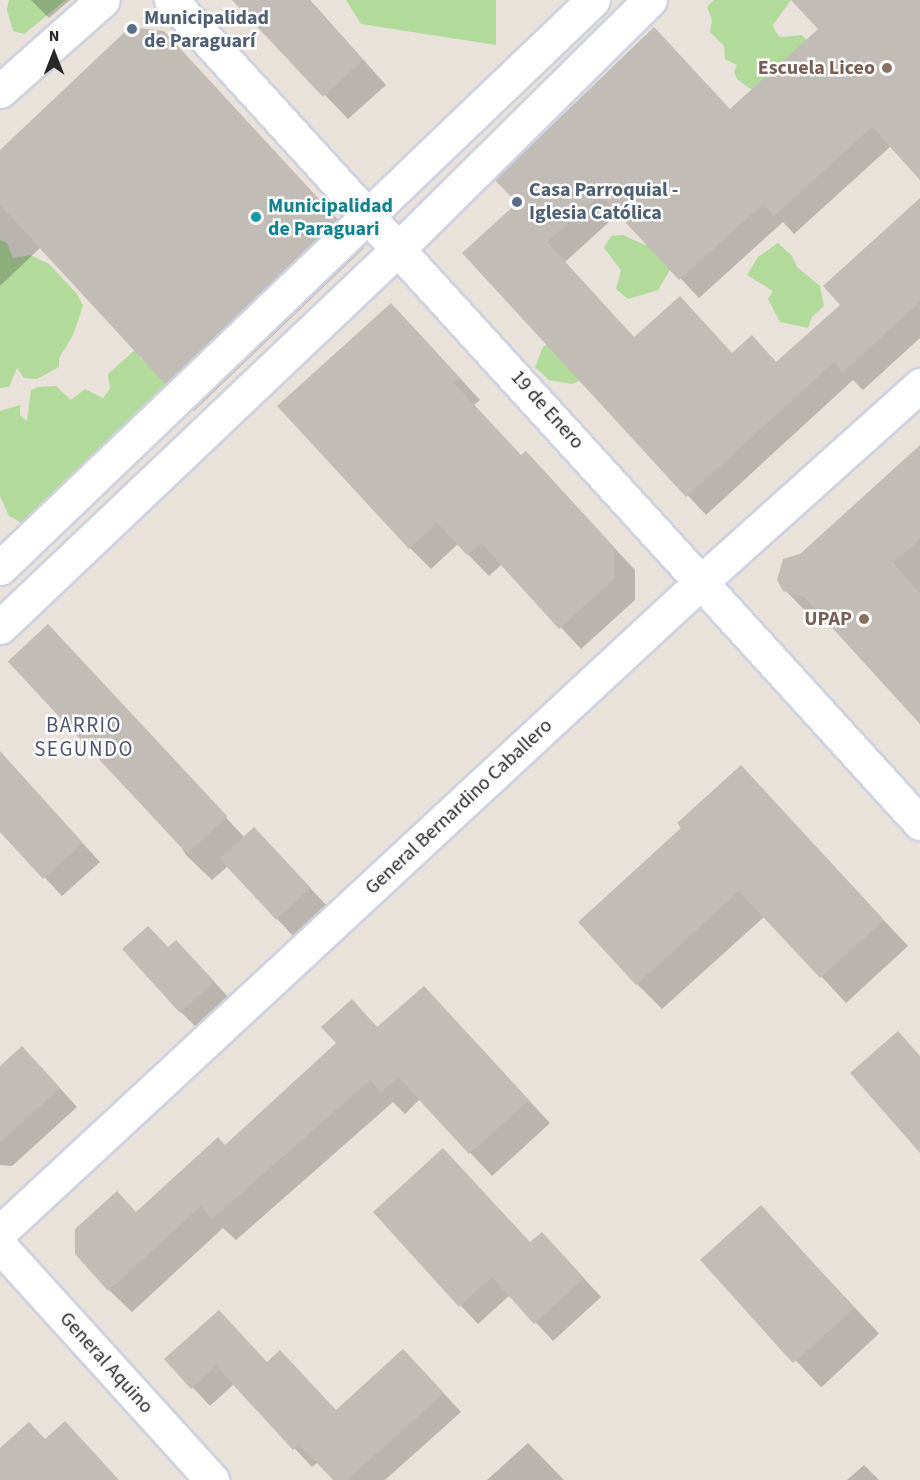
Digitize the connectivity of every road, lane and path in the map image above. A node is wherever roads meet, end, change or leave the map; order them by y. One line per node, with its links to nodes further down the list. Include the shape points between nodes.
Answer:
1 (103, 0): 5 (street)
2 (171, 0): 6 (street, 19 de Enero)
3 (593, 0): 6 (street)
4 (650, 0): 7 (street)
5 (0, 91)
6 (369, 215): 7 (street, 19 de Enero); 9 (street)
7 (399, 248): 10 (street, 19 de Enero); 11 (street)
8 (920, 385): 10 (street, General Bernardino Caballero)
9 (0, 568)
10 (703, 580): 12 (street, 19 de Enero); 13 (street, General Bernardino Caballero)
11 (0, 627)
12 (920, 823)
13 (0, 1232)
14 (0, 1246): 15 (street, General Aquino)
15 (212, 1480)

